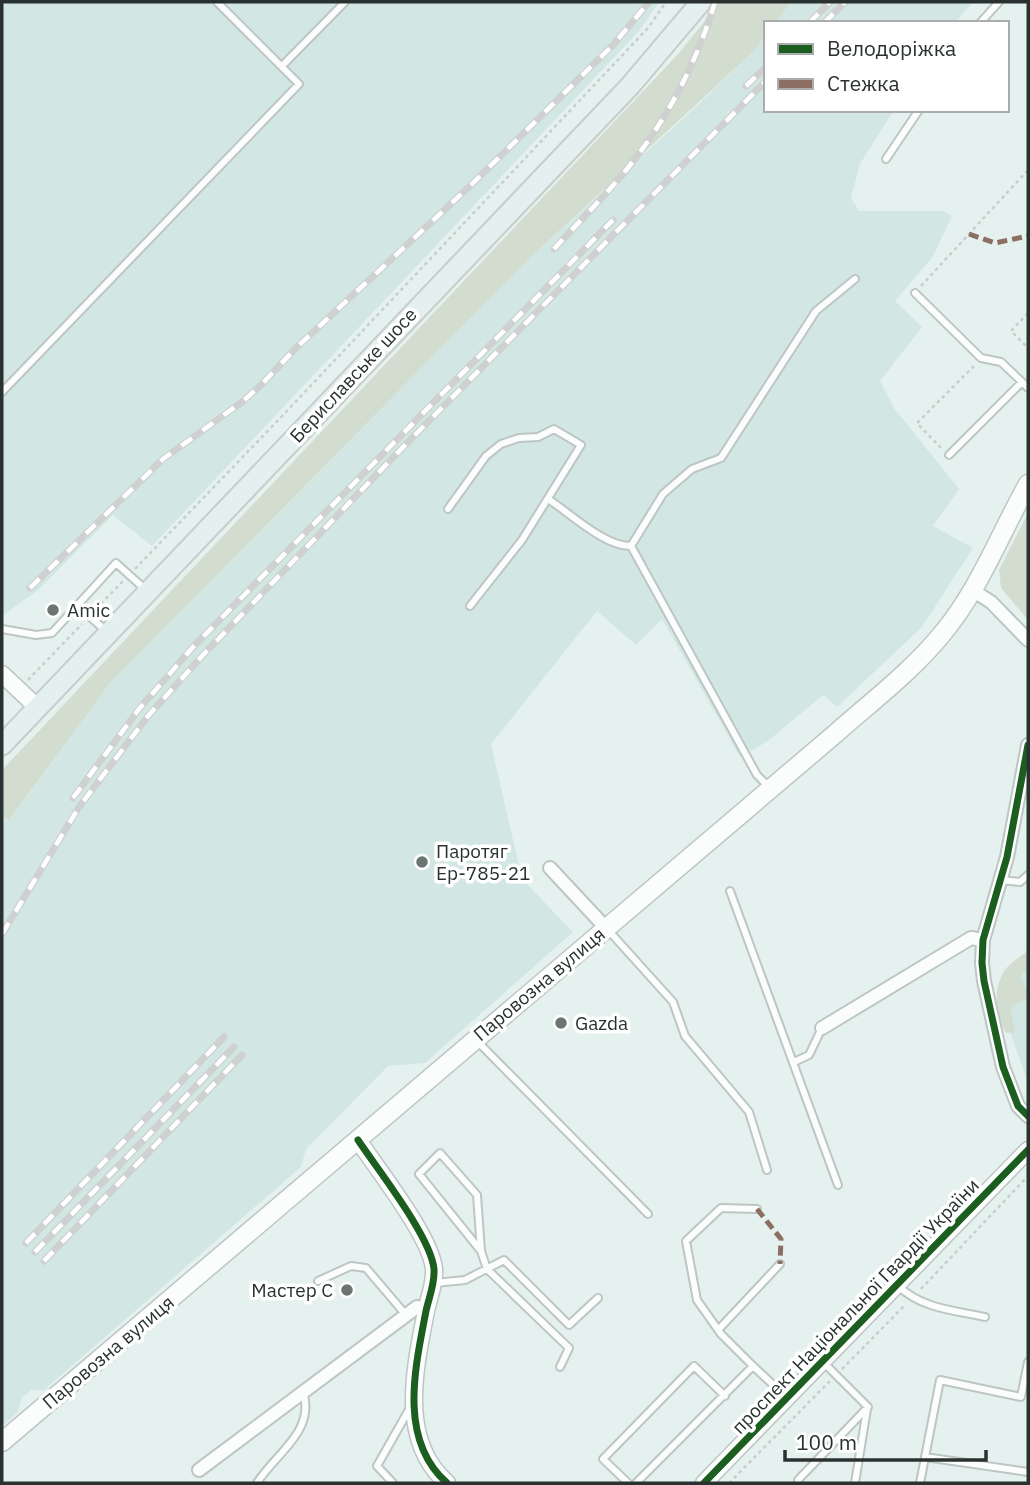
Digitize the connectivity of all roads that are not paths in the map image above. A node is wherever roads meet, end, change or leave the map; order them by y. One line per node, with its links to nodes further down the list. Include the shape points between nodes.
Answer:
1 (217, 2): 6 (lane)
2 (345, 2): 6 (lane)
3 (701, 2): 20 (main road, Бериславське шосе, via 629,86)
4 (999, 2): 5 (lane)
5 (982, 21)
6 (282, 66): 13 (lane, via 299,84)
7 (918, 112): 8 (lane)
8 (886, 159)
9 (855, 279): 18 (lane, via 816,311 721,458 692,469 663,494)
10 (915, 293): 11 (lane, via 981,358 1001,362)
11 (1022, 382): 12 (lane); 14 (lane)
12 (1028, 388)
13 (2, 392)
14 (949, 455)
15 (1028, 484): 19 (main road, Паровозна вулиця)
16 (548, 499): 17 (lane, via 581,445 554,429 538,437 501,443 486,456); 18 (lane, via 606,538 622,547); 22 (lane)
17 (448, 509)
18 (631, 546): 30 (lane, via 758,775)
19 (972, 590): 25 (street, via 991,601); 30 (main road, Паровозна вулиця, via 925,653)
20 (148, 592): 21 (lane, via 116,562); 24 (main road, Бериславське шосе)
21 (78, 605): 23 (lane, via 52,633); 24 (lane)
22 (470, 606)
23 (2, 629)
24 (109, 634): 27 (main road, Бериславське шосе)
25 (1028, 640)
26 (2, 674): 27 (street)
27 (38, 708): 28 (main road, Бериславське шосе)
28 (2, 745)
29 (1028, 745): 33 (street)
30 (771, 788): 35 (main road, Паровозна вулиця)
31 (550, 868): 35 (street)
32 (1028, 875): 33 (lane, via 1020,882)
33 (1000, 880): 36 (street)
34 (730, 891): 39 (lane)
35 (606, 928): 38 (main road, Паровозна вулиця); 43 (lane, via 673,1002 685,1035 749,1112)
36 (983, 940): 37 (street, via 971,938); 40 (street, via 984,981 1003,1067 1018,1106)
37 (822, 1028): 39 (lane, via 809,1055)
38 (475, 1038): 41 (main road, Паровозна вулиця); 46 (lane)
39 (794, 1062): 44 (lane)
40 (1028, 1116)
41 (358, 1140): 51 (street, via 418,1229 432,1259); 67 (main road, Паровозна вулиця)
42 (1028, 1150): 52 (street, проспект Національної Гвардії України)
43 (767, 1170)
44 (838, 1185)
45 (757, 1209): 57 (lane, via 721,1208 687,1241 697,1300)
46 (648, 1214)
47 (481, 1251): 47 (lane, via 477,1195 440,1153 419,1174); 49 (lane)
48 (780, 1264): 57 (lane)
49 (487, 1269): 51 (lane, via 465,1280); 53 (lane, via 504,1261 569,1325); 61 (lane, via 569,1348)
50 (318, 1280): 55 (lane, via 351,1266 366,1268)
51 (433, 1283): 54 (street)
52 (897, 1285): 56 (lane, via 922,1304); 58 (street, проспект Національної Гвардії України)
53 (598, 1298)
54 (426, 1309): 55 (street, via 417,1307); 65 (street)
55 (406, 1315): 62 (street)
56 (985, 1317)
57 (718, 1330): 60 (lane)
58 (823, 1362): 64 (street, проспект Національної Гвардії України); 66 (lane)
59 (1028, 1362): 68 (lane, via 1021,1397 940,1380)
60 (753, 1366): 63 (lane); 64 (lane)
61 (560, 1367)
62 (303, 1392): 69 (street); 71 (lane, via 306,1417)
63 (725, 1396): 74 (lane, via 694,1366 603,1459); 75 (lane)
64 (787, 1398): 76 (street, проспект Національної Гвардії України)
65 (413, 1401): 72 (lane, via 377,1466); 73 (street, via 419,1440 431,1466)
66 (868, 1407): 77 (lane); 78 (lane)
67 (2, 1442)
68 (925, 1457): 70 (lane); 79 (lane)
69 (199, 1470)
70 (1028, 1472)
71 (257, 1483)
72 (393, 1483)
73 (447, 1483)
74 (628, 1483)
75 (636, 1483)
76 (704, 1483)
77 (798, 1483)
78 (855, 1483)
79 (920, 1483)

